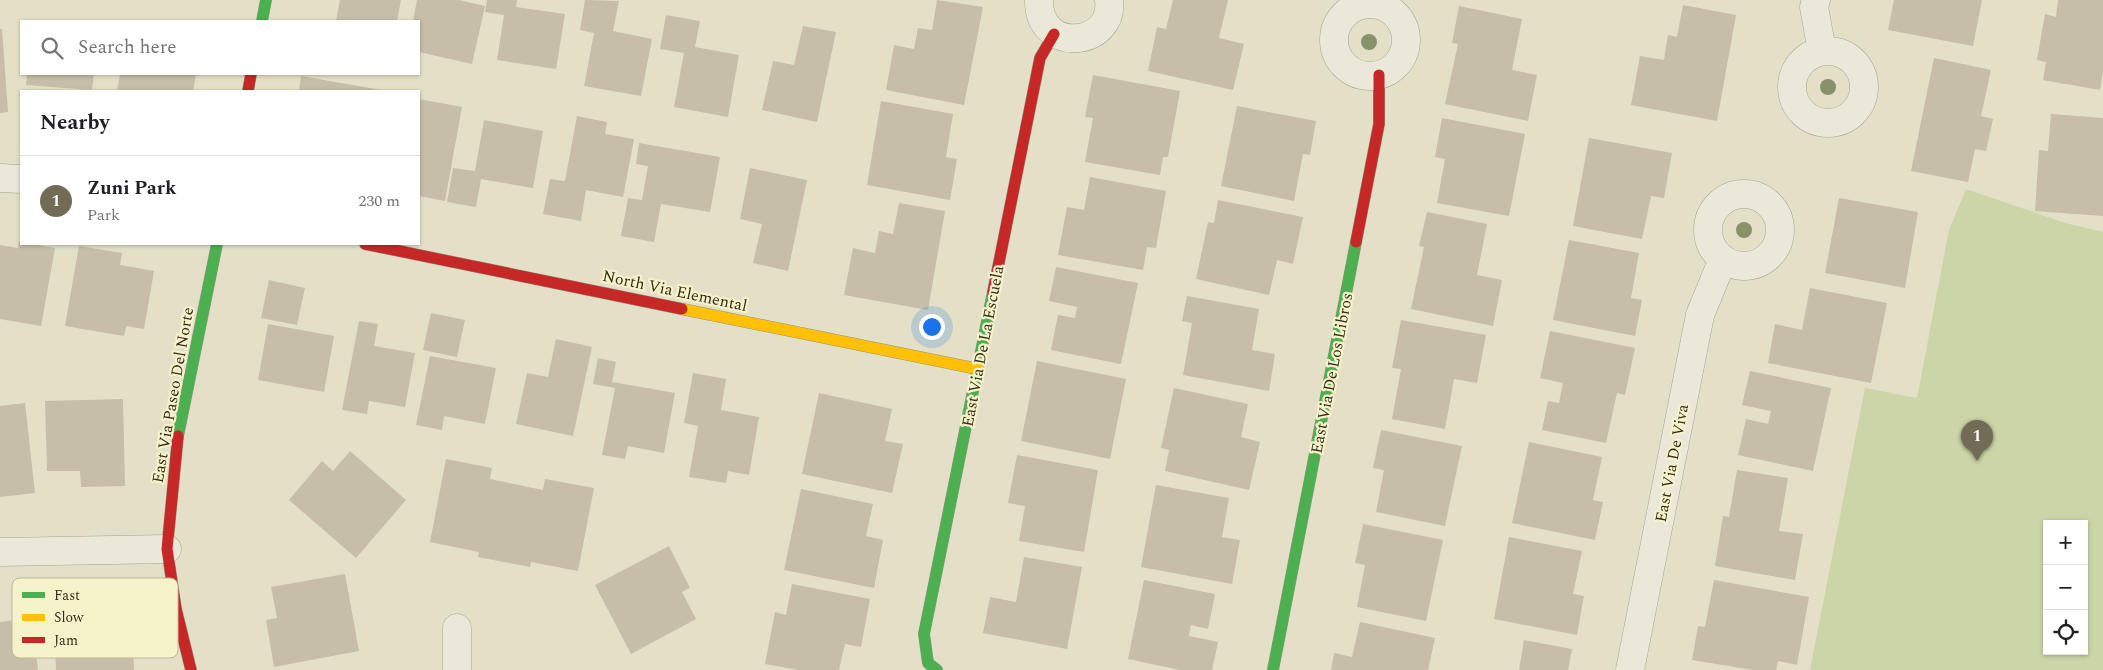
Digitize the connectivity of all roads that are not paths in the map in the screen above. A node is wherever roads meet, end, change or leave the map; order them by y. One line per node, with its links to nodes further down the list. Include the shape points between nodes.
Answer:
1 (266, 0): 5 (street)
2 (1039, 0): 6 (street, via 1040,14)
3 (1109, 0): 6 (street, via 1107,17 1090,35 1078,39)
4 (1816, 0): 7 (street, via 1814,7)
5 (262, 20)
6 (1054, 34): 16 (street, East Via De La Escuela, via 1040,58)
7 (1822, 51)
8 (251, 75): 10 (street)
9 (1379, 75): 25 (street, East Via De Los Libros, via 1379,124)
10 (248, 90)
11 (0, 178): 12 (street)
12 (20, 179)
13 (217, 245): 17 (street, East Via Paseo Del Norte, via 176,447)
14 (370, 245): 16 (street, North Via Elemental)
15 (1723, 259): 26 (street, East Via De Viva, via 1700,315)
16 (978, 369): 22 (street, East Via De La Escuela, via 924,634)
17 (166, 549): 18 (street); 19 (street, East Via Paseo Del Norte)
18 (0, 552)
19 (171, 578)
20 (178, 617): 23 (street, East Via Paseo Del Norte)
21 (457, 628): 24 (street)
22 (933, 666)
23 (191, 670)
24 (457, 670)
25 (1273, 670)
26 (1630, 670)

